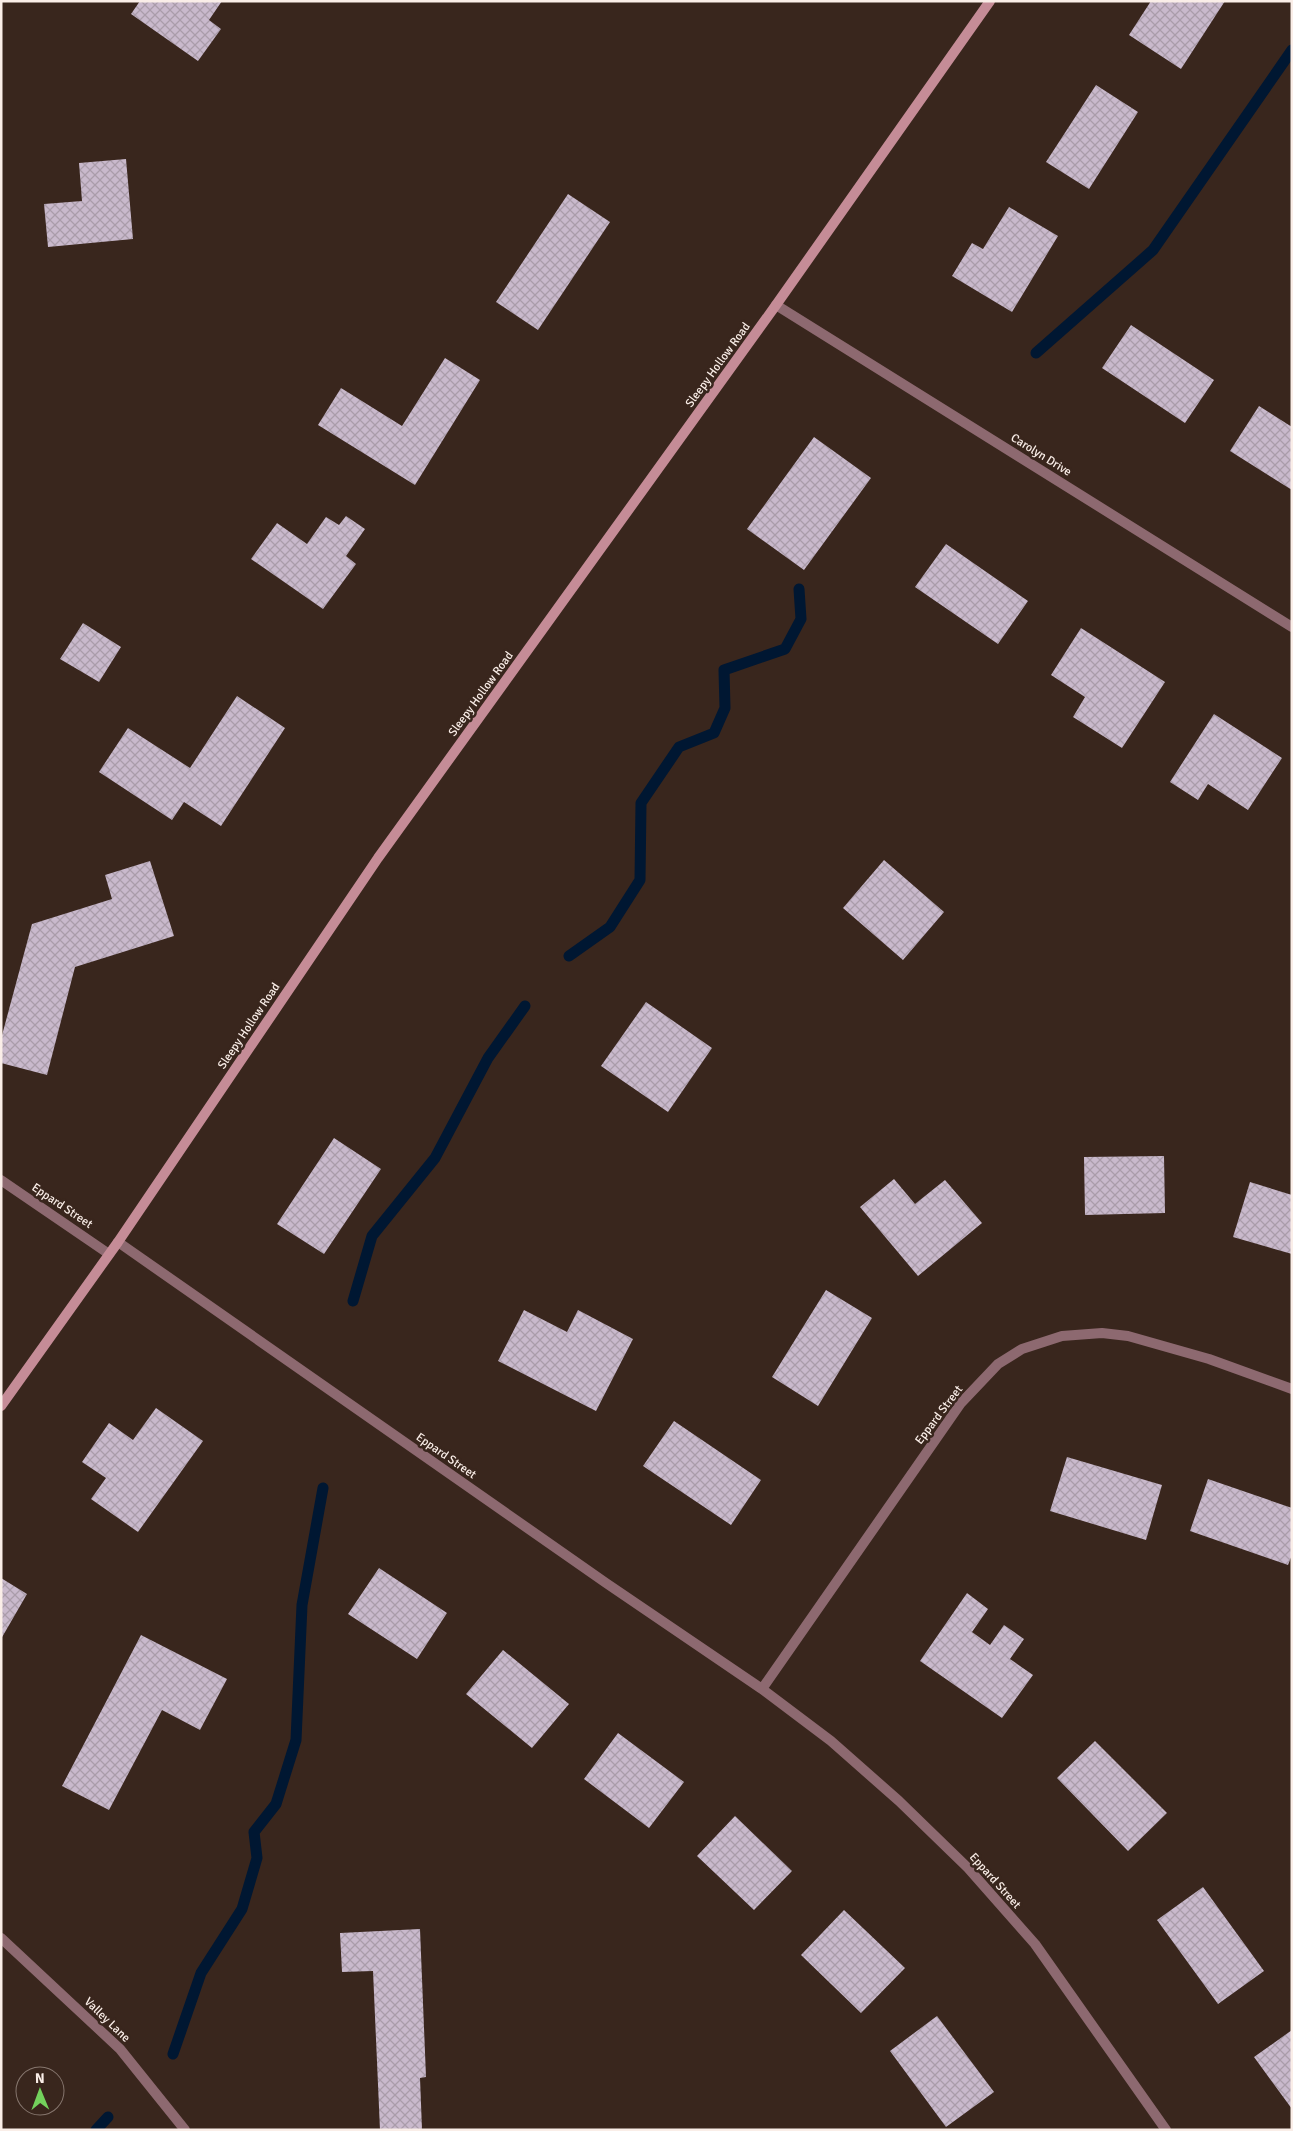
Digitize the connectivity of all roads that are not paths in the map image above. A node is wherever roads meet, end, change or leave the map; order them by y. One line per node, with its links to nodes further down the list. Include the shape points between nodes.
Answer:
1 (990, 1): 2 (main road, Sleepy Hollow Road)
2 (776, 305): 3 (street, Carolyn Drive); 5 (main road, Sleepy Hollow Road, via 378,858)
3 (1292, 627)
4 (1, 1180): 6 (street, Eppard Street)
5 (118, 1242): 6 (main road, Sleepy Hollow Road); 9 (street, Eppard Street, via 606,1584)
6 (109, 1254): 8 (main road, Sleepy Hollow Road)
7 (1292, 1389): 9 (street, Eppard Street, via 1209,1359 1128,1336 1102,1333 1062,1336 1022,1349 998,1364 961,1403)
8 (1, 1406)
9 (762, 1689): 12 (street, Eppard Street, via 831,1741 968,1868 1035,1944)
10 (1, 1938): 11 (street, Valley Lane, via 120,2049)
11 (185, 2130)
12 (1166, 2130)

